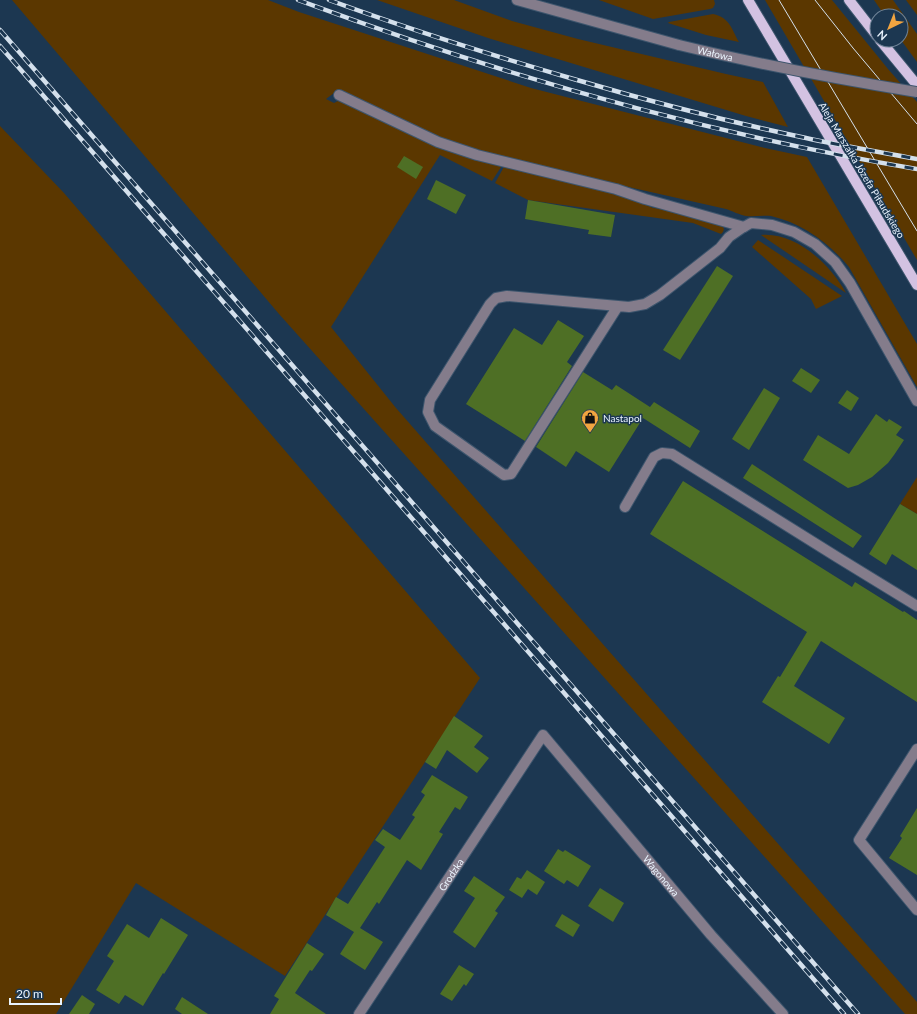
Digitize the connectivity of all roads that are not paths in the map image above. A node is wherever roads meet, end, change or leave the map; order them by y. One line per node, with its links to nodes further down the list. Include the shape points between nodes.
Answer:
1 (517, 0): 7 (street, Wałowa, bridge, via 679,45)
2 (748, 0): 10 (main road, Aleja Marszałka Józefa Piłsudskiego)
3 (850, 0): 4 (main road)
4 (869, 25)
5 (887, 48): 6 (main road)
6 (917, 85)
7 (917, 92)
8 (340, 95): 9 (street, via 438,142 477,155 616,189)
9 (744, 227): 11 (street, via 660,295 645,304); 12 (street, via 751,223 772,225 794,232 815,244 835,262)
10 (917, 285)
11 (618, 306): 11 (street, via 511,474 504,475 435,426 428,412 430,400 496,298 507,296)
12 (917, 401)
13 (625, 507): 14 (street, via 654,457 662,453 672,454)
14 (917, 606)
15 (543, 735): 18 (street, Grodzka); 19 (street, Wagonowa, via 711,935)
16 (917, 749): 17 (street, via 859,840)
17 (917, 910)
18 (359, 1014)
19 (783, 1014)

